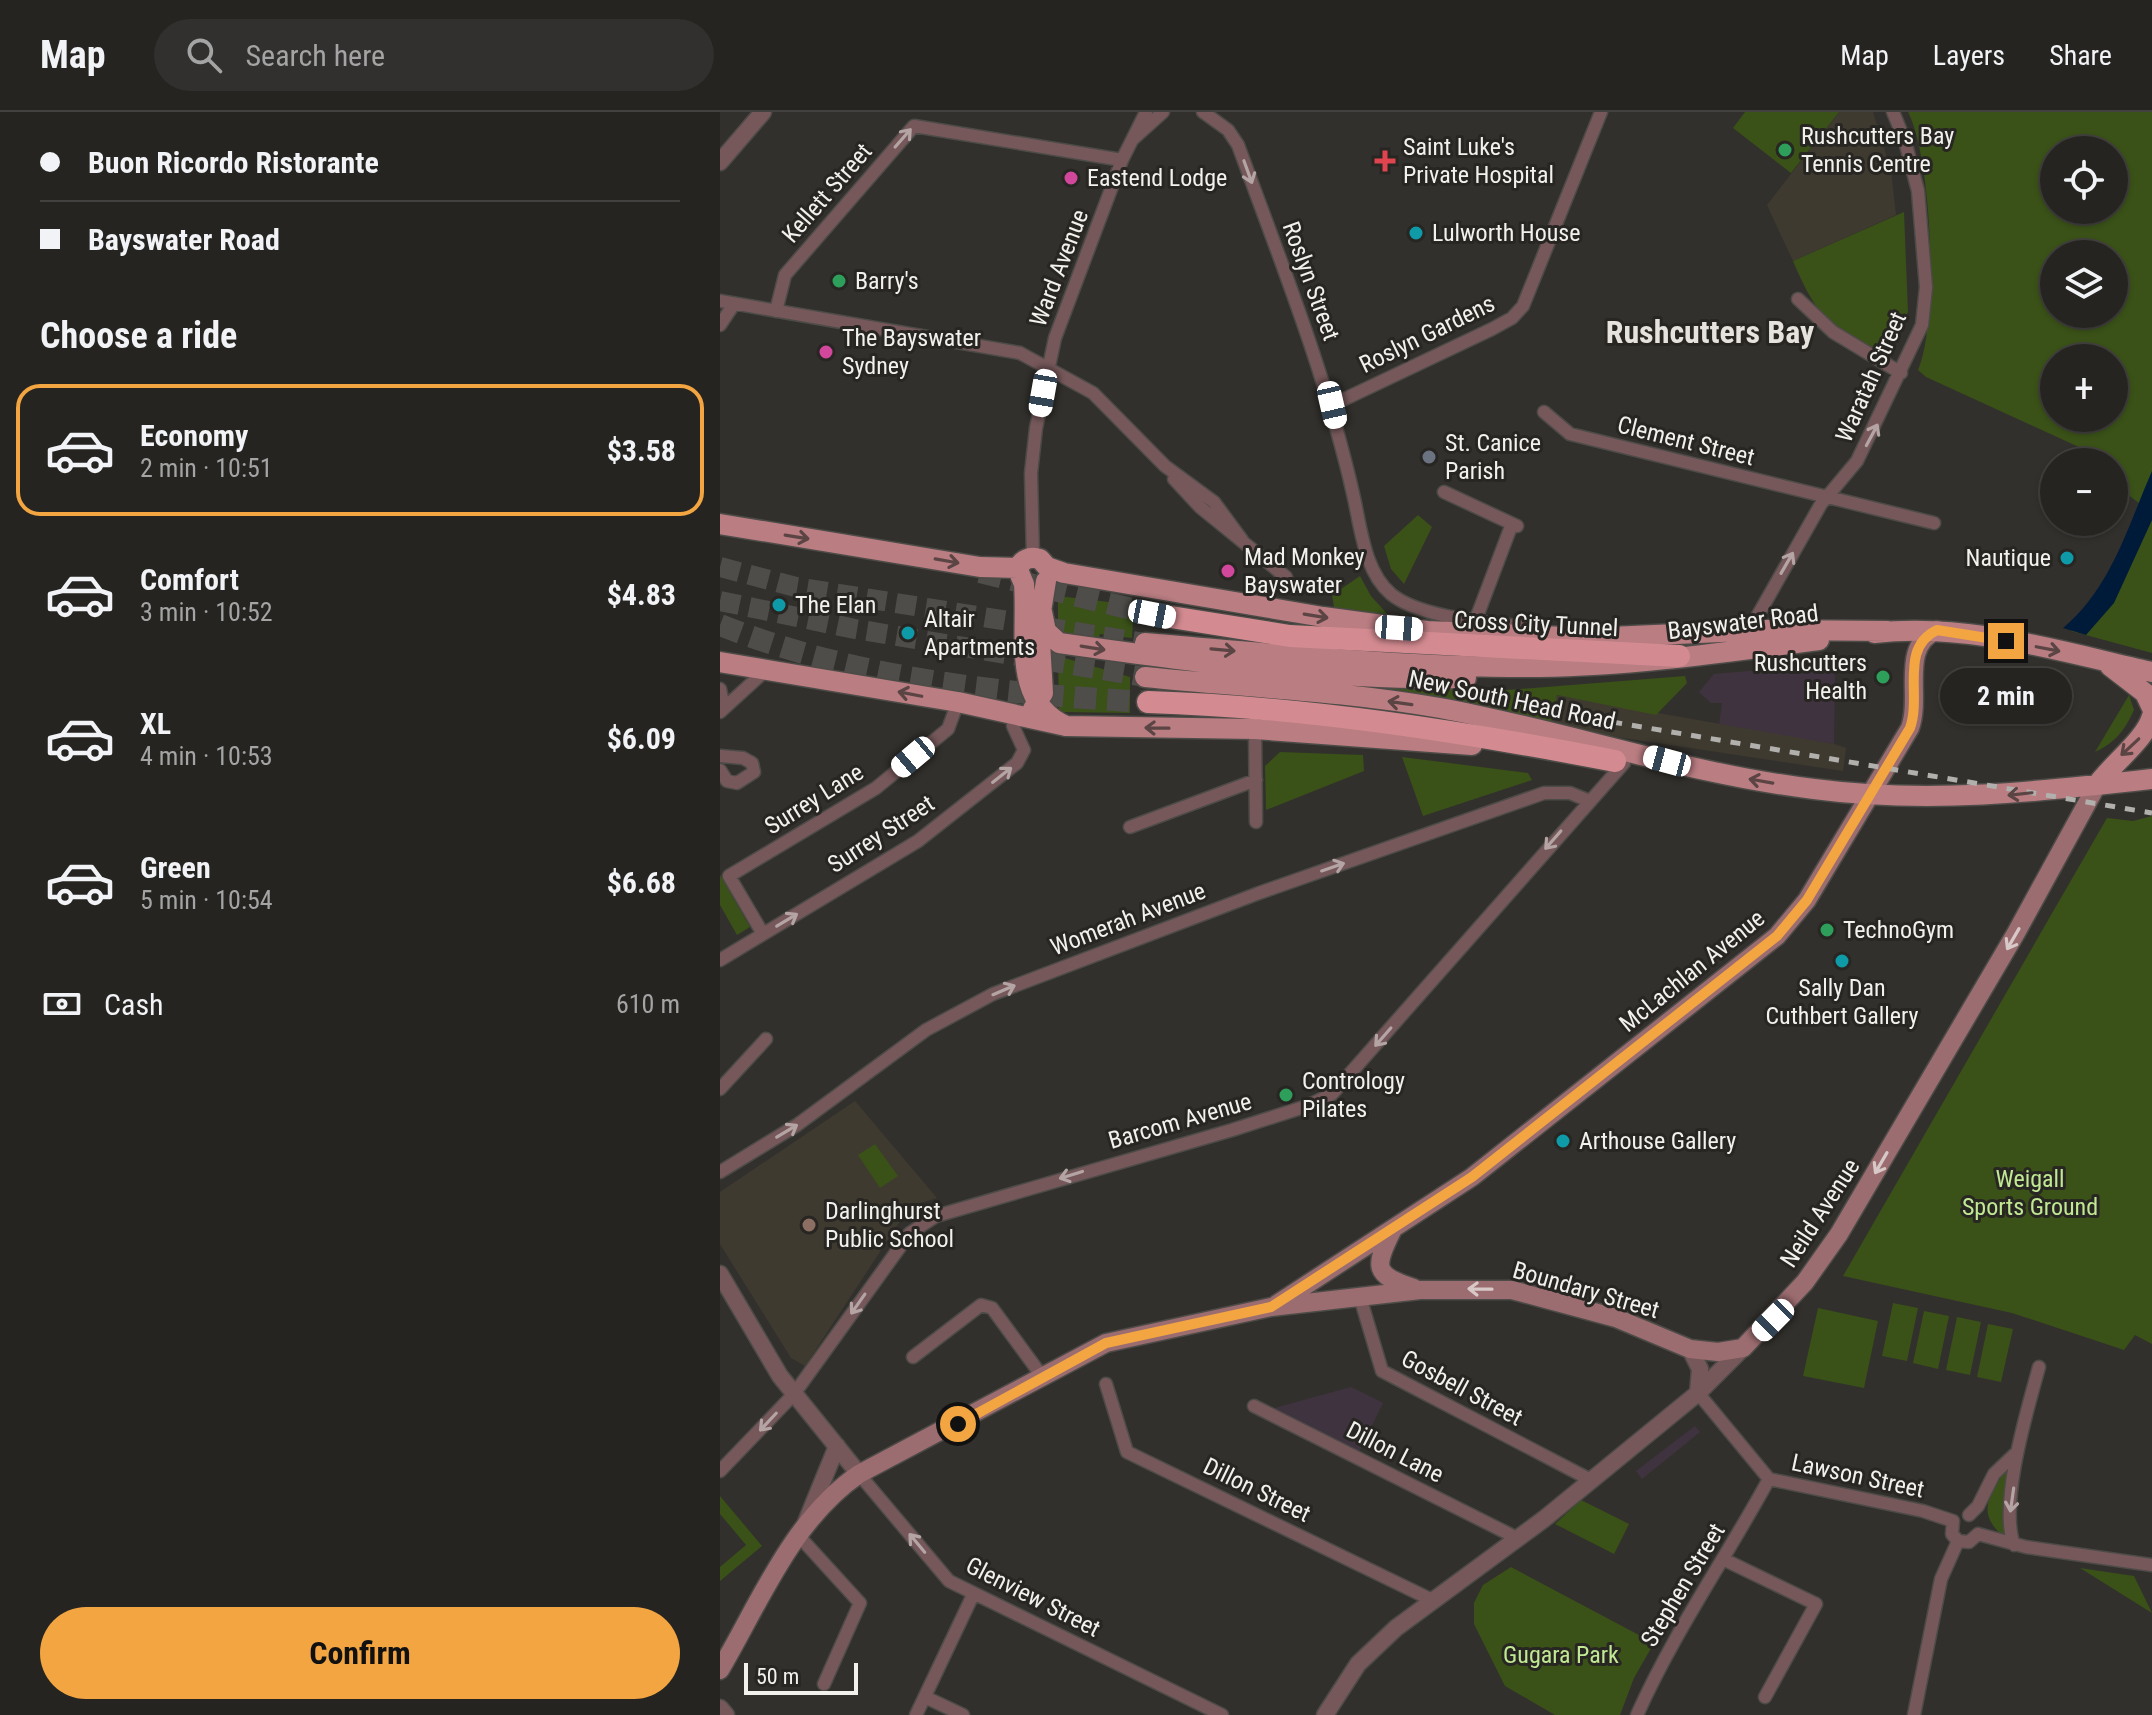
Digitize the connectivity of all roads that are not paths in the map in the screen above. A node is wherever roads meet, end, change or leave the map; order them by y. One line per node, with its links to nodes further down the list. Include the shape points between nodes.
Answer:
1 (763, 112): 9 (street)
2 (1146, 112): 7 (street, Ward Avenue)
3 (1163, 112): 7 (street, Ward Avenue)
4 (1203, 112): 17 (street, Roslyn Street, one-way to 17, via 1228,130 1238,145)
5 (1601, 112): 17 (street, Roslyn Gardens, via 1518,312)
6 (1893, 112): 16 (street, Waratah Street, via 1918,191 1926,287 1922,325)
7 (1131, 141): 8 (street, Ward Avenue)
8 (1122, 160): 13 (street, Kellett Street, one-way to 8, via 785,275 914,126); 15 (street, Ward Avenue)
9 (720, 162)
10 (1798, 299): 16 (street, via 1823,325)
11 (720, 301): 12 (street)
12 (734, 304): 13 (street); 14 (street)
13 (776, 311): 15 (street, via 1020,353)
14 (720, 325)
15 (1048, 367): 24 (street, Ward Avenue, via 1031,473); 25 (street, via 1086,387 1165,466 1214,502 1242,540)
16 (1901, 373): 20 (street, Waratah Street, one-way to 16, via 1857,461)
17 (1332, 405): 23 (street, Roslyn Street)
18 (1544, 412): 20 (street, Clement Street, via 1570,434)
19 (1444, 492): 28 (street, via 1514,525)
20 (1826, 497): 21 (street, Clement Street); 30 (street, Waratah Street, one-way to 20)
21 (1934, 523)
22 (720, 524): 24 (main road, one-way to 24, via 980,567)
23 (1361, 527): 28 (street, Bayswater Road, via 1372,567 1389,593 1421,609)
24 (1034, 571): 26 (main road); 32 (main road, one-way to 32, via 1399,628); 41 (main road)
25 (1286, 577)
26 (1041, 607): 37 (main road, one-way to 37, via 1046,631 1059,643 1190,663 1439,678); 45 (main road, via 1043,693)
27 (1152, 614): 34 (highway, Cross City Tunnel, via 1290,636)
28 (1476, 619): 32 (street, Bayswater Road)
29 (1937, 630): 31 (main road, Bayswater Road); 35 (main road, Bayswater Road, one-way to 35); 59 (main road, McLachlan Avenue, via 1916,647 1912,723)
30 (1749, 631): 31 (main road); 32 (main road)
31 (1888, 631): 34 (main road, Bayswater Road)
32 (1640, 636)
33 (1145, 643): 37 (main road, Bayswater Road, one-way to 37, via 1407,663)
34 (1679, 656): 37 (main road, Bayswater Road)
35 (2104, 661): 39 (main road, Bayswater Road); 46 (main road, via 2142,690)
36 (720, 662): 38 (main road)
37 (1594, 665)
38 (766, 670): 43 (main road, one-way to 38); 47 (street)
39 (2152, 672)
40 (1145, 677): 54 (main road, New South Head Road, one-way to 40, via 1439,708)
41 (1027, 678): 45 (main road); 49 (main road)
42 (720, 689): 47 (street)
43 (958, 702): 49 (main road); 63 (street, Surrey Lane, via 948,729 876,788 729,876)
44 (1148, 702): 53 (highway, via 1344,715)
45 (1037, 705): 49 (main road); 50 (main road, via 1048,718)
46 (2152, 708)
47 (722, 710)
48 (2152, 716): 58 (main road, one-way to 58, via 2145,732)
49 (1014, 717): 50 (main road); 63 (street, Surrey Street, one-way to 49, via 918,841 1017,763 1024,750)
50 (1066, 726): 51 (main road, one-way to 50)
51 (1255, 729): 53 (main road, via 1410,738); 57 (street)
52 (720, 756): 55 (street, via 743,758 754,772 737,783 727,781)
53 (1620, 761): 54 (main road); 60 (street, Barcom Avenue)
54 (1695, 768): 59 (main road, New South Head Road, one-way to 54)
55 (720, 770)
56 (2152, 779): 58 (main road, New South Head Road)
57 (1256, 780): 61 (street); 62 (street)
58 (2097, 785): 59 (main road, New South Head Road, one-way to 59, via 2007,795); 73 (main road, Neild Avenue, one-way to 73, via 1839,1234 1805,1282)
59 (1871, 795): 68 (main road, McLachlan Avenue, via 1807,900 1777,936 1472,1177)
60 (1587, 800): 67 (street, Womerah Avenue, one-way to 60, via 797,1125 926,1030 993,994 1544,793 1570,793); 80 (street, Barcom Avenue, one-way to 80, via 1332,1094 1232,1130 936,1216 910,1233)
61 (1256, 822)
62 (1130, 827)
63 (763, 934): 64 (street, Surrey Street)
64 (720, 960)
65 (766, 1039): 66 (street)
66 (720, 1089)
67 (720, 1172)
68 (1392, 1230): 70 (main road, via 1378,1266 1386,1278); 72 (main road, McLachlan Avenue)
69 (720, 1274): 80 (street)
70 (1420, 1290): 71 (main road, Boundary Street); 74 (main road, Boundary Street, one-way to 70, via 1616,1318 1512,1290)
71 (1360, 1297): 72 (main road, Boundary Street); 86 (street, Gosbell Street, via 1382,1371)
72 (1271, 1307): 77 (main road, Boundary Street, via 1106,1343)
73 (1743, 1348): 74 (main road, Boundary Street); 79 (street, Neild Avenue)
74 (1690, 1349): 79 (street, via 1700,1369)
75 (913, 1357): 77 (street, via 981,1305 992,1308)
76 (2039, 1367): 83 (street)
77 (1044, 1379): 85 (main road, Boundary Street)
78 (1106, 1384): 98 (street, Dillon Street, via 1127,1452)
79 (1698, 1393): 86 (street, Neild Avenue); 87 (street, Lawson Street)
80 (794, 1394): 82 (street); 84 (street, Barcom Avenue, one-way to 84)
81 (1254, 1406): 92 (street, Dillon Lane)
82 (837, 1446): 85 (street); 90 (street, Boundary Street)
83 (2015, 1454): 88 (street, via 1994,1474); 94 (street, one-way to 94, via 2008,1530)
84 (720, 1471)
85 (859, 1474): 90 (main road, Boundary Street, via 820,1505); 97 (street, Glenview Street, one-way to 85, via 949,1581)
86 (1589, 1479): 92 (street, Neild Avenue)
87 (1769, 1479): 89 (street, Lawson Street); 95 (street, Stephen Street)
88 (1969, 1515): 89 (street); 91 (street, via 1977,1521)
89 (1953, 1521): 93 (street, via 1951,1530)
90 (801, 1530): 99 (main road, Boundary Street); 100 (street, via 860,1603)
91 (1978, 1534): 93 (street, via 1969,1542); 94 (street)
92 (1517, 1538): 98 (street, Neild Avenue)
93 (1958, 1541): 110 (street, via 1941,1579)
94 (2014, 1545): 96 (street)
95 (1725, 1560): 102 (street, via 1816,1604); 109 (street, Stephen Street, via 1667,1650)
96 (2152, 1565)
97 (973, 1595): 101 (street); 107 (street, Glenview Street)
98 (1432, 1600): 108 (street, Neild Avenue, via 1358,1664)
99 (720, 1670)
100 (824, 1684)
101 (925, 1697): 105 (street); 106 (street)
102 (1765, 1697)
103 (720, 1708): 104 (street)
104 (726, 1715)
105 (916, 1715)
106 (963, 1715)
107 (1222, 1715)
108 (1325, 1715)
109 (1637, 1715)
110 (1914, 1715)

